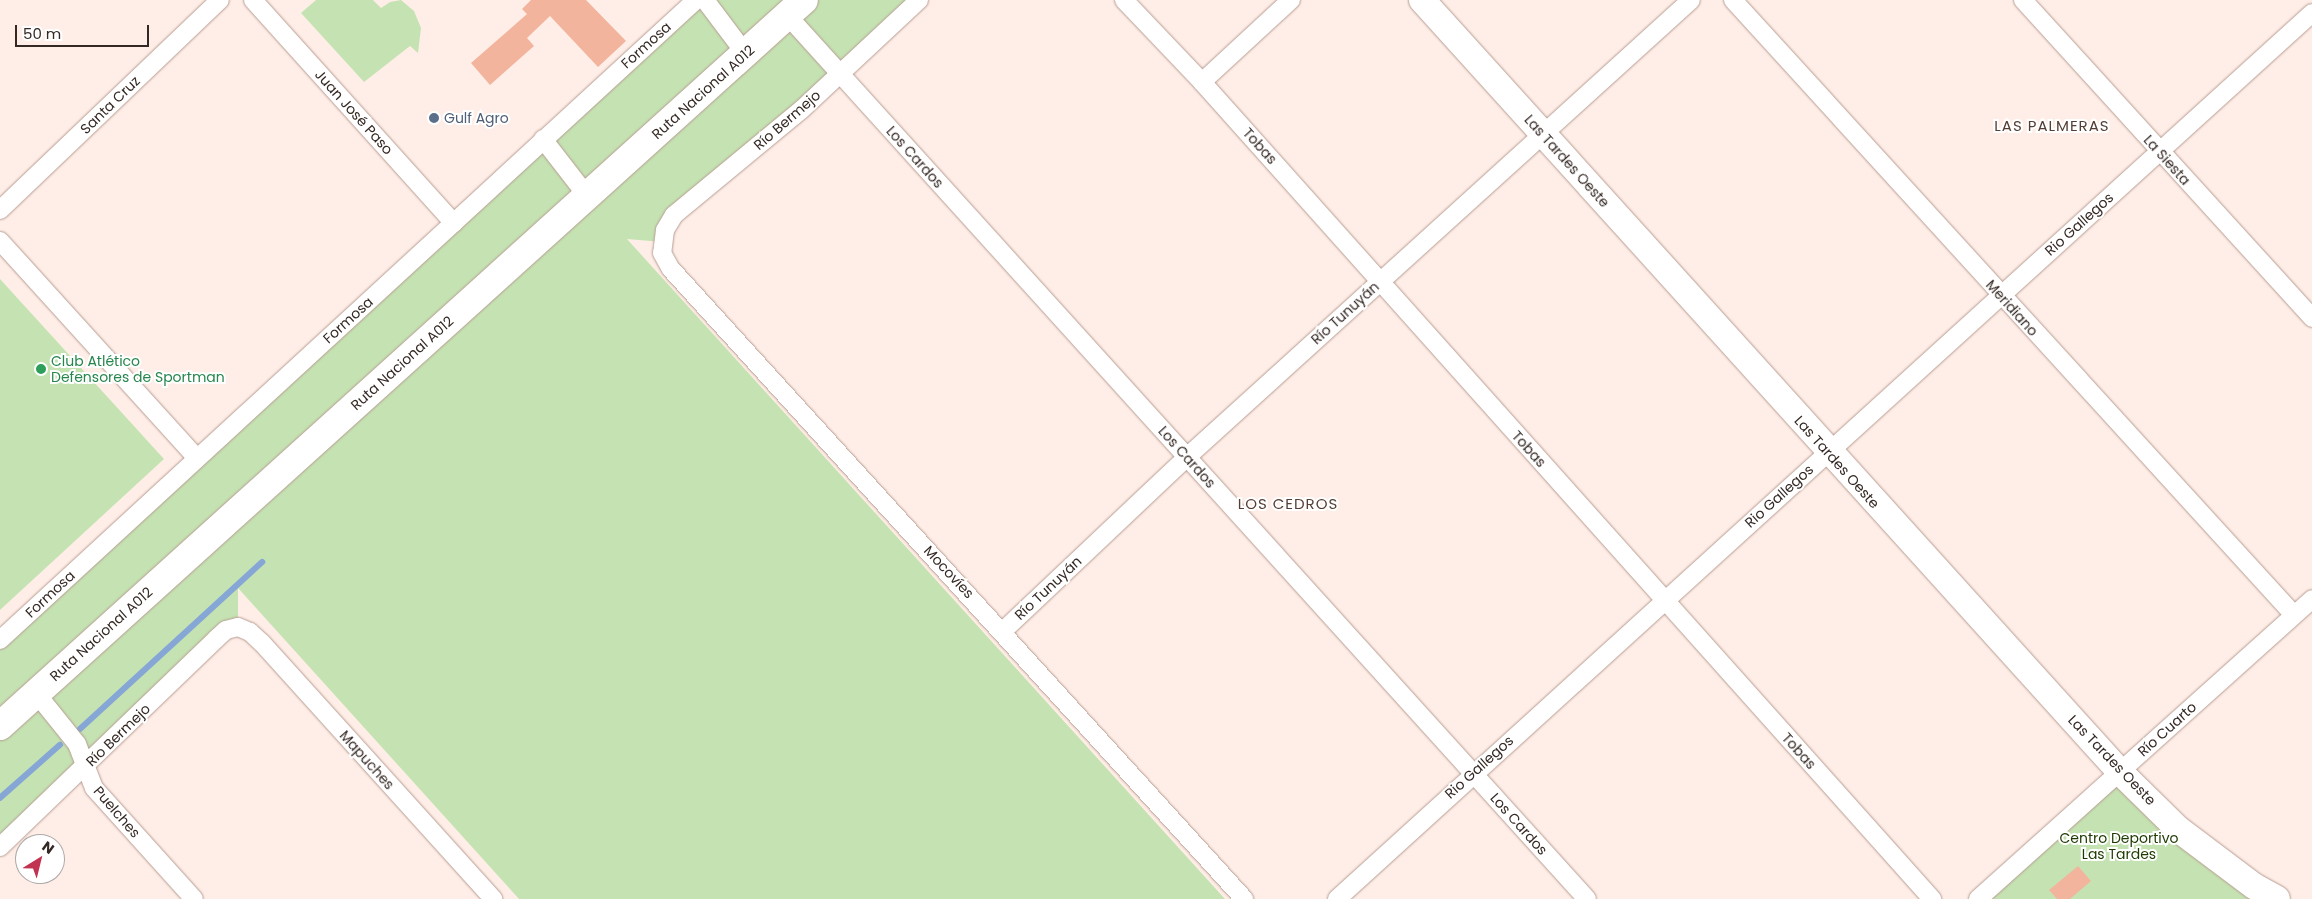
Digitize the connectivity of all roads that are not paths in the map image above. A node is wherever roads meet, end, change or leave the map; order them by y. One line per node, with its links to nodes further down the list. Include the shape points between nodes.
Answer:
1 (220, 0): 21 (street, Santa Cruz)
2 (253, 0): 22 (street, Juan José Paso)
3 (696, 0): 18 (street, Formosa)
4 (704, 0): 14 (street)
5 (919, 0): 15 (street, Río Bermejo)
6 (1124, 0): 16 (street, Tobas)
7 (1291, 0): 16 (street)
8 (1422, 0): 17 (street, Las Tardes Oeste)
9 (1691, 0): 17 (street, Río Tunuyán)
10 (1733, 0): 26 (street, Meridiano)
11 (2023, 0): 19 (street, La Siesta)
12 (795, 8): 14 (highway, Ruta Nacional A012); 15 (street, Los Cardos)
13 (2312, 14): 19 (street, Rio Gallegos)
14 (744, 53): 20 (highway, Ruta Nacional A012)
15 (840, 74): 24 (street, Río Bermejo, via 674,214); 29 (street, Los Cardos)
16 (1202, 82): 25 (street, Tobas)
17 (1543, 134): 25 (street, Río Tunuyán); 28 (street, Las Tardes Oeste)
18 (543, 138): 20 (street); 22 (street, Formosa)
19 (2159, 151): 26 (street, Rio Gallegos); 27 (street, La Siesta)
20 (587, 196): 37 (highway, Ruta Nacional A012)
21 (0, 210)
22 (454, 223): 30 (street, Formosa)
23 (0, 241): 30 (street)
24 (662, 242): 35 (street, Mocovíes, via 662,253 671,269)
25 (1380, 282): 29 (street, Río Tunuyán); 32 (street, Tobas)
26 (2000, 295): 28 (street, Rio Gallegos); 33 (street, Meridiano)
27 (2312, 318)
28 (1828, 452): 32 (street, Rio Gallegos); 41 (street, Las Tardes Oeste)
29 (1187, 457): 35 (street, Río Tunuyán); 40 (street, Los Cardos)
30 (197, 458): 36 (street, Formosa)
31 (2312, 599): 33 (street, Río Cuarto)
32 (1664, 600): 40 (street, Rio Gallegos); 48 (street, Tobas)
33 (2294, 615): 41 (street, Río Cuarto)
34 (238, 627): 39 (street, Río Bermejo, via 226,630); 44 (street, Mapuches, via 262,643)
35 (1003, 630): 45 (street, Mocovíes)
36 (0, 640)
37 (36, 693): 38 (highway, Ruta Nacional A012); 39 (street, Puelches, via 77,744)
38 (0, 726)
39 (86, 766): 42 (street, Río Bermejo); 43 (street, Puelches, via 94,788)
40 (1473, 772): 46 (street, Rio Gallegos); 47 (street, Los Cardos)
41 (2120, 772): 49 (street, Río Cuarto); 50 (street, Las Tardes Oeste, via 2178,829 2254,886)
42 (0, 847)
43 (194, 899)
44 (493, 899)
45 (1244, 899)
46 (1337, 899)
47 (1587, 899)
48 (1932, 899)
49 (1978, 899)
50 (2277, 899)

